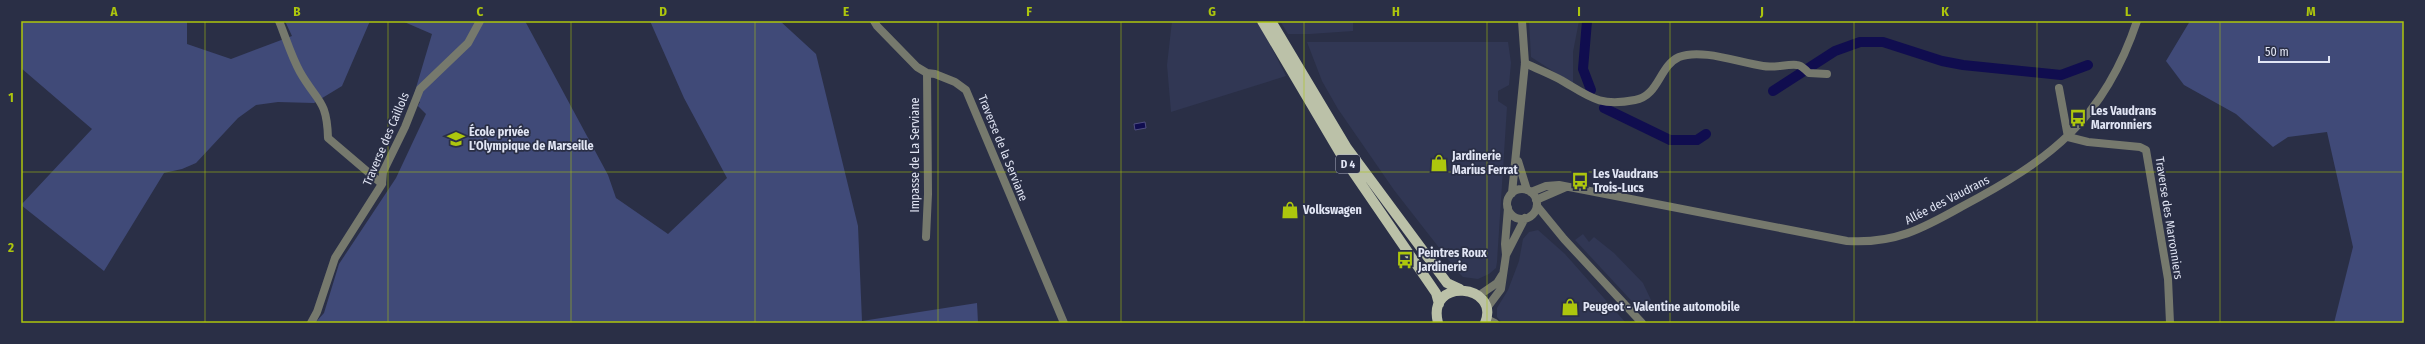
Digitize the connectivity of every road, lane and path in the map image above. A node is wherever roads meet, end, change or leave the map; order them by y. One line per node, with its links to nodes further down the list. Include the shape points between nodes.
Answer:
1 (279, 21): 14 (street, via 300,72 324,106 328,138)
2 (480, 21): 14 (street, Traverse des Caillols, via 468,43 420,89 383,172)
3 (874, 21): 9 (street, Traverse de la Serviane, via 917,67)
4 (1262, 21): 26 (main road, D 4, via 1340,153 1436,293)
5 (1271, 21): 24 (main road, D 4, via 1347,148 1447,283)
6 (1522, 21): 8 (street)
7 (2137, 21): 12 (street, Allée des Vaudrans, via 2119,66 2100,96)
8 (1526, 63): 10 (street, via 1589,98 1610,101 1635,100 1648,96 1670,64 1686,55 1710,56 1763,66 1802,67 1809,74); 13 (street)
9 (927, 73): 21 (street, Impasse de La Serviane); 29 (street, Traverse de la Serviane, via 955,82 966,90)
10 (1827, 74)
11 (2059, 88): 12 (street)
12 (2068, 137): 15 (street, Allée des Vaudrans, via 2045,158 2008,183 1916,232 1885,240 1847,241); 32 (street, Traverse des Marronniers, via 2146,150 2168,279)
13 (1517, 155): 16 (street); 17 (street)
14 (382, 184): 28 (street, Traverse des Caillols, via 335,258)
15 (1571, 186): 16 (street, Allée des Vaudrans, via 1546,186); 18 (street)
16 (1529, 191): 17 (street, via 1522,189); 18 (street)
17 (1512, 194): 19 (street)
18 (1537, 203): 20 (street, via 1533,214); 31 (street, via 1564,239)
19 (1508, 208): 20 (street, via 1514,216); 22 (street)
20 (1525, 218): 22 (street)
21 (926, 237)
22 (1506, 255): 23 (street)
23 (1504, 273): 25 (street, via 1497,283); 27 (street, via 1501,289)
24 (1460, 289): 25 (main road); 26 (main road, via 1444,297)
25 (1478, 296): 27 (main road)
26 (1439, 304): 30 (main road)
27 (1488, 319)
28 (311, 323)
29 (1064, 323)
30 (1438, 323)
31 (1642, 323)
32 (2170, 323)

